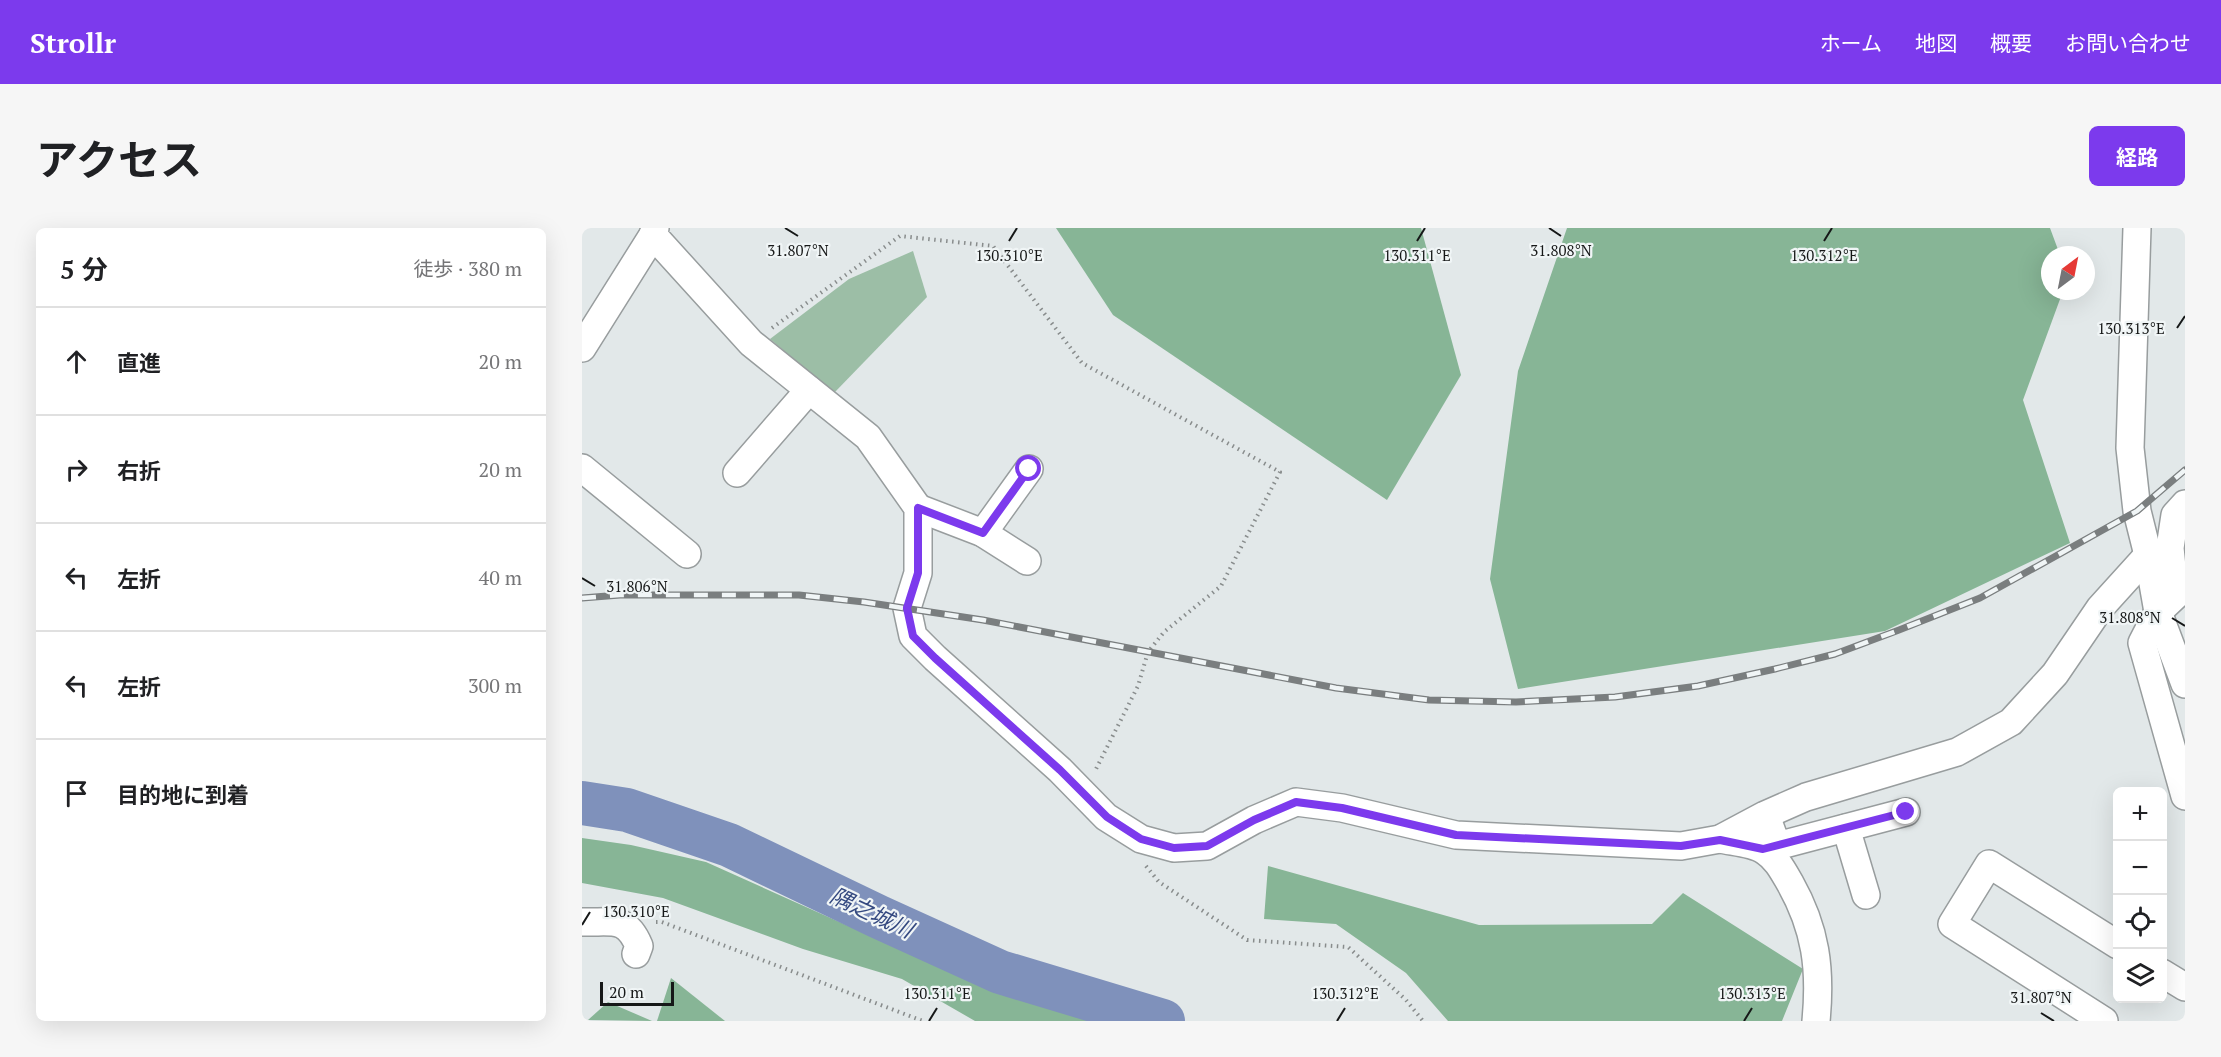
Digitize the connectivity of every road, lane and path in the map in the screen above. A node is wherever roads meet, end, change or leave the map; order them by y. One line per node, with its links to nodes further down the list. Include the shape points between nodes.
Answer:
1 (2137, 228): 13 (street, via 2130,448 2137,511)
2 (654, 231): 3 (street); 4 (street)
3 (751, 343): 5 (street); 17 (path, via 900,236 993,246 1082,363 1280,472 1221,586 1164,632 1148,652 1138,686)
4 (582, 348)
5 (808, 390): 8 (street); 10 (street, via 868,437)
6 (582, 468): 12 (street)
7 (1029, 469): 11 (street)
8 (737, 473)
9 (2185, 504): 15 (street, via 2175,515 2170,548 2175,596)
10 (918, 508): 11 (street); 17 (street, via 918,573 907,608 913,636)
11 (983, 533): 14 (street)
12 (687, 554)
13 (2148, 555): 15 (street); 20 (street, via 2100,608 2055,674 2011,722 1957,752 1806,797)
14 (1027, 561)
15 (2158, 612): 16 (street); 18 (street, via 2142,643)
16 (2185, 684)
17 (1082, 793): 22 (street, via 1107,817 1141,839 1174,848 1207,846 1296,802 1342,808 1456,835 1681,846)
18 (2185, 796)
19 (1906, 812): 21 (street)
20 (1765, 815): 22 (street); 23 (street)
21 (1846, 828): 23 (street); 25 (street)
22 (1720, 840): 23 (street)
23 (1770, 848): 34 (street, via 1801,902 1816,949)
24 (1144, 864): 33 (path, via 1159,882 1247,940 1348,947 1407,1000)
25 (1866, 895)
26 (582, 922): 27 (street)
27 (622, 923): 29 (street, via 633,931 639,946); 32 (path, via 662,922)
28 (2113, 942): 35 (street, via 1989,864 1952,924)
29 (636, 954)
30 (2167, 976): 31 (street)
31 (2185, 987)
32 (923, 1021)
33 (1423, 1021)
34 (1816, 1021)
35 (2104, 1021)

